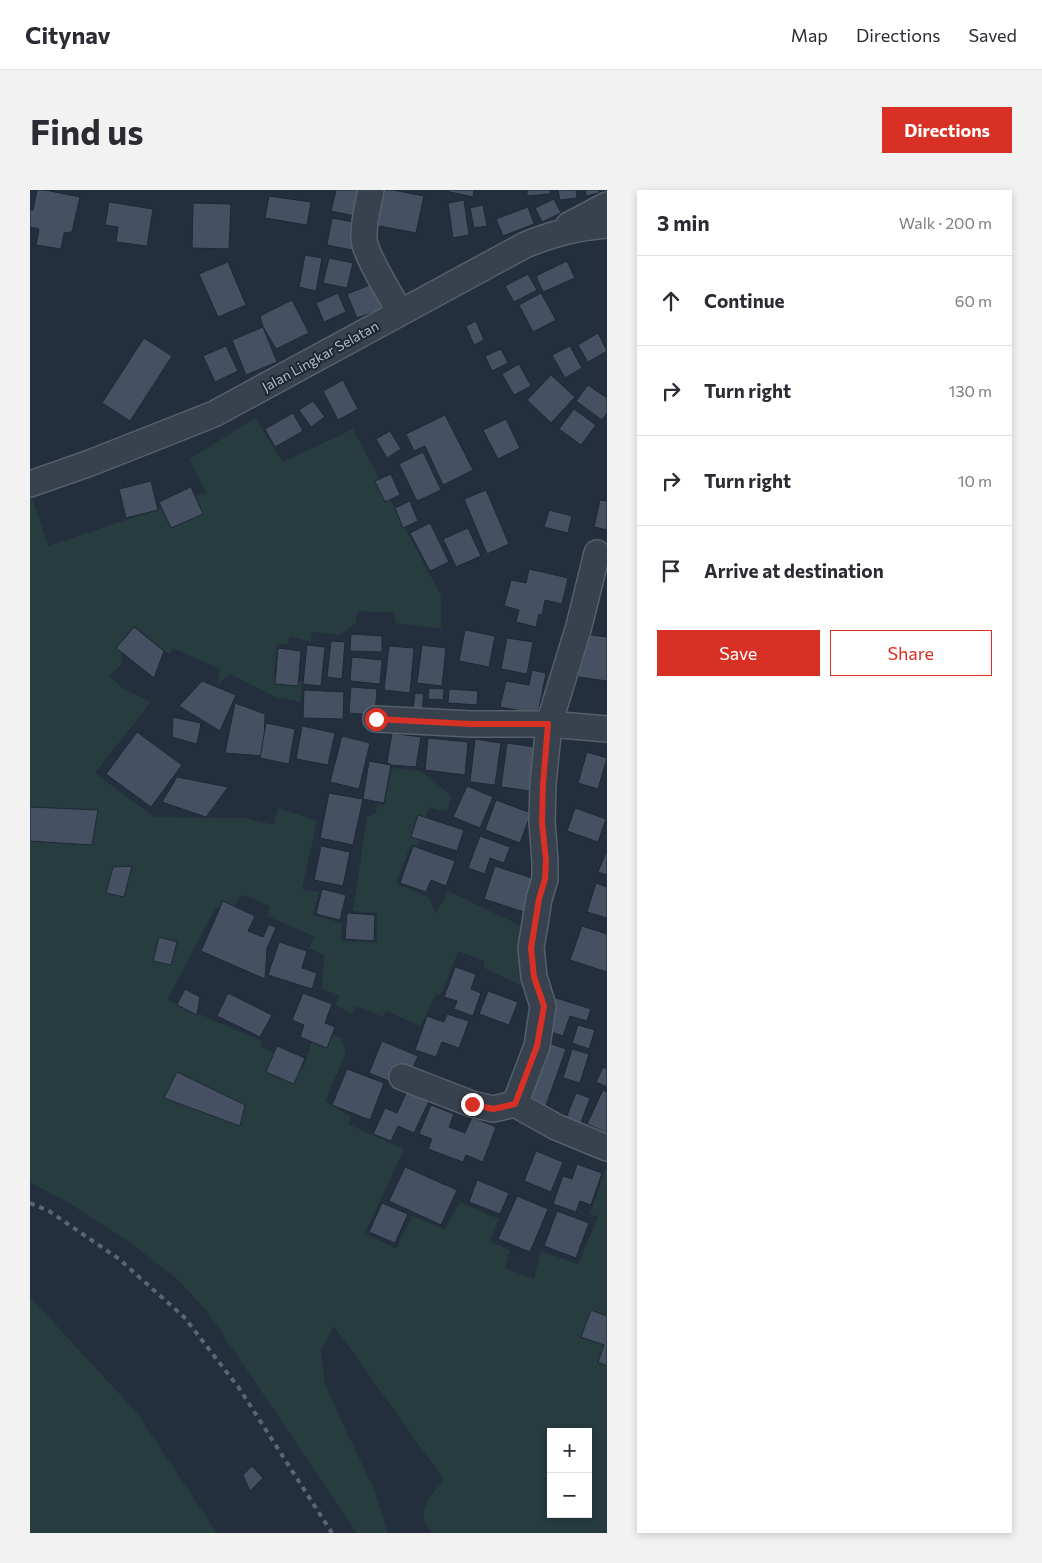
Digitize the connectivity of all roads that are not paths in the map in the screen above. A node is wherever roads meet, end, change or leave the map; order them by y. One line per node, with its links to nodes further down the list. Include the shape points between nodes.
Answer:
1 (371, 190): 5 (street, via 364,242)
2 (607, 205): 4 (street)
3 (607, 225): 4 (street, Jalan Lingkar Selatan)
4 (552, 234): 5 (street, Jalan Lingkar Selatan, via 525,245)
5 (400, 312): 6 (street, Jalan Lingkar Selatan, via 214,414)
6 (30, 484)
7 (597, 553): 9 (street, via 579,626)
8 (376, 719): 9 (street)
9 (548, 724): 10 (street); 12 (street, via 542,822 545,879 531,948 534,977 544,1006 537,1046)
10 (607, 729)
11 (402, 1077): 12 (street, via 472,1104 493,1109)
12 (515, 1104): 13 (street, via 556,1127)
13 (607, 1148)

